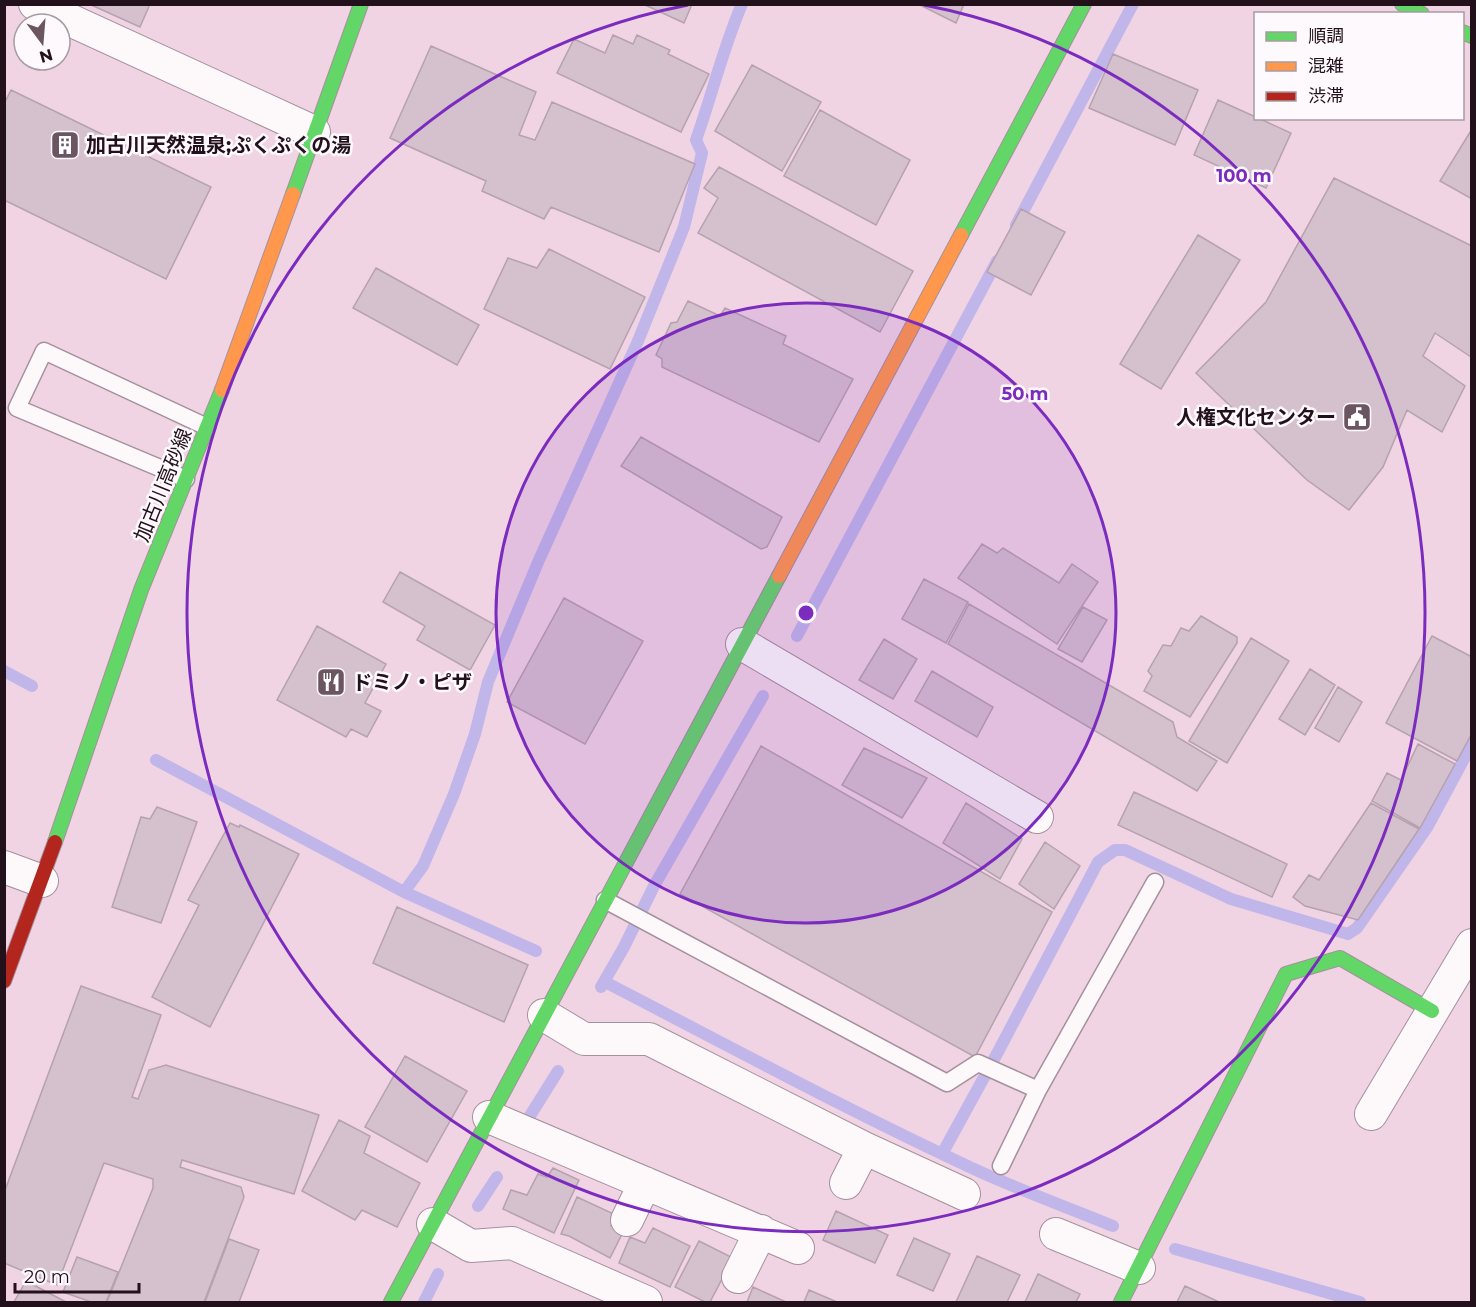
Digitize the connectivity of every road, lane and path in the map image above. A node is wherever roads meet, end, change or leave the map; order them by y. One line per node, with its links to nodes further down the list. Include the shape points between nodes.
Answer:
1 (35, 4): 6 (street)
2 (361, 4): 6 (main road, 加古川高砂線)
3 (1084, 4): 9 (main road)
4 (1402, 4): 5 (main road)
5 (1418, 12)
6 (314, 132): 7 (main road, 加古川高砂線)
7 (207, 427): 8 (main road, 加古川高砂線); 8 (lane, via 44,351 18,408)
8 (186, 479): 12 (main road, 加古川高砂線, via 141,590)
9 (742, 644): 10 (street); 14 (main road)
10 (1037, 817)
11 (4, 867): 12 (street)
12 (42, 881): 16 (main road, 加古川高砂線)
13 (1155, 882): 19 (lane)
14 (605, 900): 18 (main road); 19 (lane, via 947,1083 978,1063)
15 (1472, 945): 17 (street)
16 (4, 981)
17 (1432, 1011): 20 (street); 32 (main road, via 1340,958 1286,974)
18 (544, 1015): 21 (main road); 22 (street, via 584,1039 649,1039)
19 (1038, 1090): 23 (lane)
20 (1371, 1114)
21 (489, 1117): 24 (street); 28 (main road)
22 (864, 1148): 25 (street); 26 (street)
23 (1001, 1166)
24 (645, 1183): 27 (street); 29 (street)
25 (846, 1183)
26 (964, 1194)
27 (627, 1220)
28 (433, 1224): 34 (main road); 35 (street, via 471,1246 512,1243)
29 (761, 1231): 31 (street); 33 (street)
30 (1056, 1234): 32 (street)
31 (798, 1248)
32 (1139, 1268): 36 (main road)
33 (738, 1277)
34 (391, 1302)
35 (646, 1302)
36 (1121, 1302)

